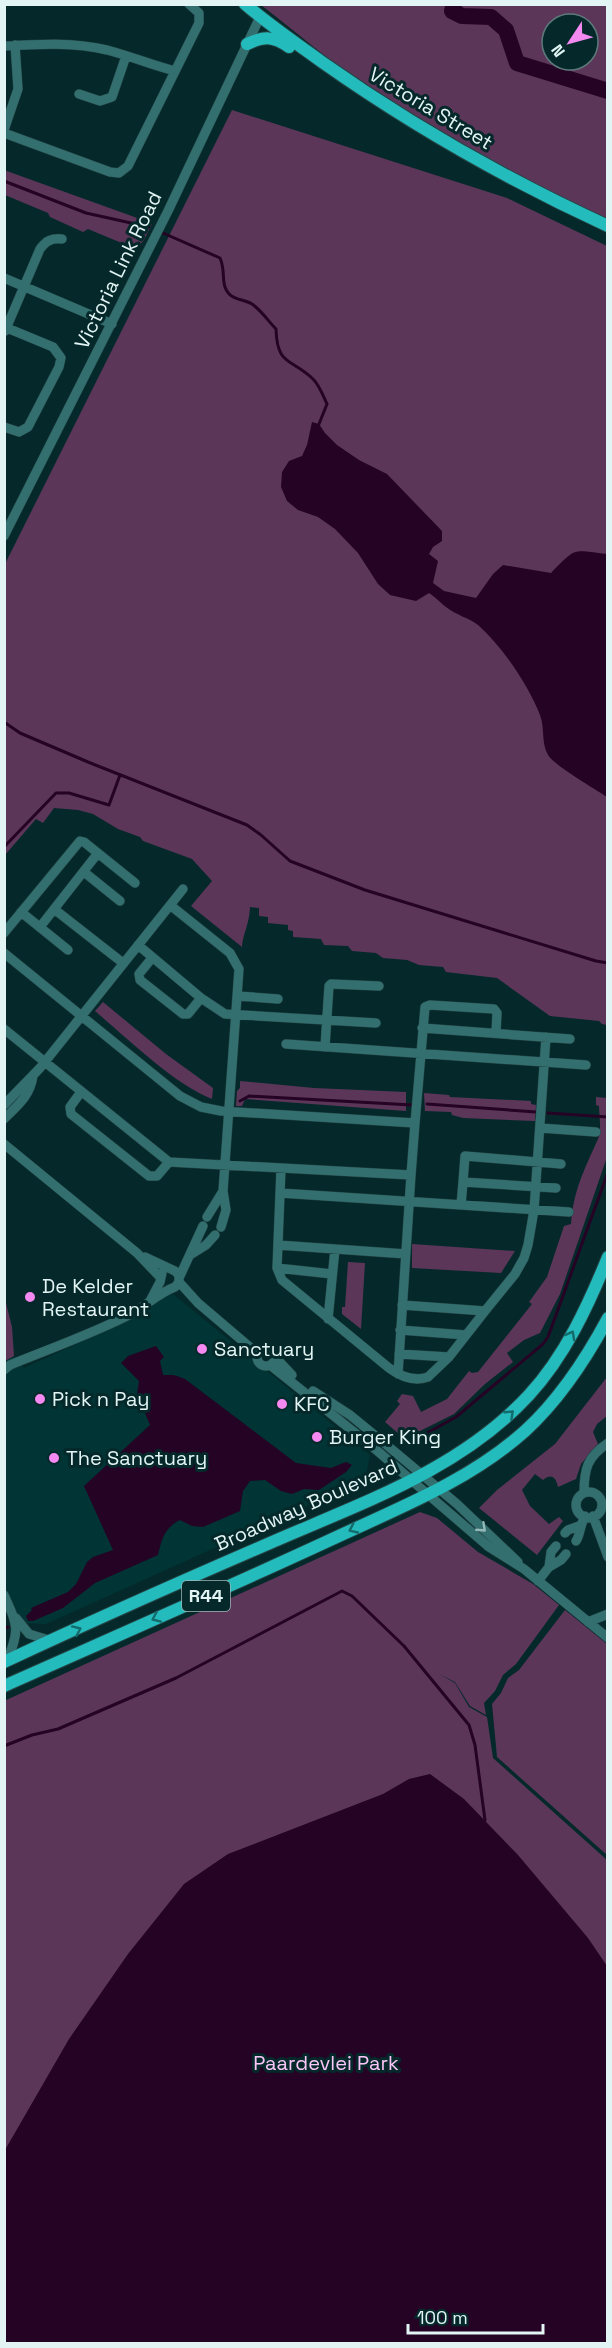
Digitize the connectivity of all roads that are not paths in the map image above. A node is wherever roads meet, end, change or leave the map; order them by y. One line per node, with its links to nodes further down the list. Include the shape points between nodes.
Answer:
1 (189, 4): 9 (street, via 197,10 200,20)
2 (245, 4): 3 (main road, Victoria Street)
3 (260, 18): 5 (street, Victoria Link Road); 8 (main road, Victoria Street)
4 (15, 45): 6 (street); 7 (street, via 74,45); 11 (street, via 18,89)
5 (247, 45): 8 (main road, via 260,38 274,38 306,58); 16 (street, Victoria Link Road)
6 (4, 46)
7 (126, 56): 9 (street); 10 (street, via 112,97 100,101)
8 (328, 66): 12 (main road, Victoria Street, via 461,152)
9 (175, 71): 11 (street, via 128,166 119,173)
10 (79, 94)
11 (4, 132)
12 (608, 226)
13 (62, 239): 15 (street, via 45,242)
14 (4, 278): 15 (street)
15 (24, 286): 16 (street); 17 (street)
16 (112, 324): 19 (street, Victoria Link Road)
17 (6, 330): 18 (street, via 53,346 61,358 28,427 19,432)
18 (4, 426)
19 (4, 536)
20 (98, 853): 21 (street); 22 (street); 27 (street, via 78,842)
21 (84, 872): 24 (street); 26 (street)
22 (135, 883)
23 (183, 889): 25 (street)
24 (120, 901)
25 (170, 905): 30 (street); 36 (street, via 234,957 239,969)
26 (54, 909): 28 (street); 34 (street)
27 (21, 912): 28 (street); 29 (street)
28 (40, 927): 31 (street)
29 (4, 933)
30 (138, 945): 33 (street); 34 (street)
31 (68, 950)
32 (4, 953): 39 (street)
33 (152, 958): 37 (street); 37 (street, via 139,974 140,980 183,1014 188,1014)
34 (123, 963): 39 (street)
35 (379, 986): 41 (street, via 331,984)
36 (238, 996): 38 (street); 40 (street)
37 (201, 998): 40 (street, via 218,1011)
38 (278, 999)
39 (81, 1016): 51 (street); 57 (street, via 186,1101)
40 (237, 1016): 41 (street); 57 (street)
41 (327, 1021): 42 (street); 49 (street)
42 (376, 1023)
43 (422, 1028): 45 (street); 45 (street, via 424,1008 430,1005 494,1009); 50 (street)
44 (5, 1032): 51 (street)
45 (495, 1032): 46 (street)
46 (546, 1037): 47 (street); 52 (street)
47 (570, 1039)
48 (286, 1044): 49 (street)
49 (325, 1047): 50 (street)
50 (420, 1053): 52 (street); 59 (street)
51 (44, 1062): 54 (street); 55 (street)
52 (545, 1062): 53 (street); 60 (street)
53 (586, 1065)
54 (33, 1076): 56 (street); 58 (street, via 23,1102)
55 (81, 1092): 63 (street); 63 (street, via 70,1107 71,1114 148,1176 157,1176)
56 (4, 1105)
57 (230, 1111): 59 (street); 66 (street)
58 (6, 1115)
59 (415, 1124): 68 (street)
60 (540, 1128): 61 (street); 64 (street)
61 (596, 1132)
62 (6, 1147): 80 (street)
63 (169, 1162): 66 (street)
64 (538, 1162): 65 (street); 69 (street, via 465,1156); 70 (street)
65 (561, 1164)
66 (226, 1166): 67 (street); 72 (street)
67 (281, 1169): 68 (street); 73 (street)
68 (411, 1176): 74 (street)
69 (463, 1182): 70 (street); 75 (street)
70 (535, 1187): 71 (street); 76 (street)
71 (556, 1188)
72 (223, 1191): 82 (street); 82 (street, via 226,1210 218,1231)
73 (280, 1193): 74 (street); 78 (street)
74 (410, 1202): 75 (street); 81 (street)
75 (461, 1206): 76 (street)
76 (534, 1210): 77 (street); 89 (street, via 524,1258)
77 (569, 1212)
78 (278, 1245): 79 (street); 85 (street)
79 (335, 1249): 81 (street); 86 (street)
80 (137, 1253): 84 (street); 87 (street)
81 (406, 1254): 88 (street)
82 (187, 1258): 84 (street); 87 (street)
83 (607, 1261): 101 (main road, Broadway Boulevard / R44, one-way to 83, via 491,1430 539,1384 583,1314)
84 (169, 1269): 87 (street)
85 (277, 1269): 86 (street); 91 (street, via 282,1280)
86 (332, 1274): 91 (street)
87 (170, 1283): 94 (street); 98 (street, via 148,1305)
88 (402, 1305): 89 (street); 92 (street)
89 (485, 1311): 93 (street)
90 (608, 1318): 102 (main road, Broadway Boulevard / R44, via 583,1362 542,1415 500,1451)
91 (328, 1319): 99 (street)
92 (400, 1330): 93 (street); 95 (street)
93 (466, 1335): 96 (street)
94 (261, 1351): 97 (street, via 272,1350); 97 (street, via 260,1363)
95 (399, 1354): 96 (street); 99 (street)
96 (448, 1357): 99 (street, via 428,1377)
97 (272, 1361): 101 (street, via 350,1415); 101 (street, via 395,1468)
98 (4, 1370)
99 (398, 1374)
100 (608, 1443): 103 (street, via 587,1465)
101 (416, 1478): 102 (street); 119 (main road, Broadway Boulevard / R44, one-way to 101)
102 (433, 1492): 113 (street, via 513,1555); 121 (main road, Broadway Boulevard / R44, one-way to 121)
103 (584, 1493): 104 (street, via 596,1494); 105 (street, via 576,1506 580,1513)
104 (604, 1505): 105 (street)
105 (589, 1516): 106 (street); 111 (street)
106 (579, 1526): 107 (street); 108 (street)
107 (566, 1533)
108 (576, 1541)
109 (556, 1546): 112 (street)
110 (566, 1554): 112 (street)
111 (608, 1557)
112 (549, 1567): 113 (street)
113 (538, 1581): 117 (street)
114 (4, 1595): 115 (street)
115 (13, 1613): 119 (street, via 29,1634); 120 (street, via 17,1635)
116 (608, 1614): 117 (street)
117 (588, 1622): 118 (street)
118 (608, 1638)
119 (52, 1641): 120 (main road, Broadway Boulevard / R44)
120 (6, 1661)
121 (4, 1686)

